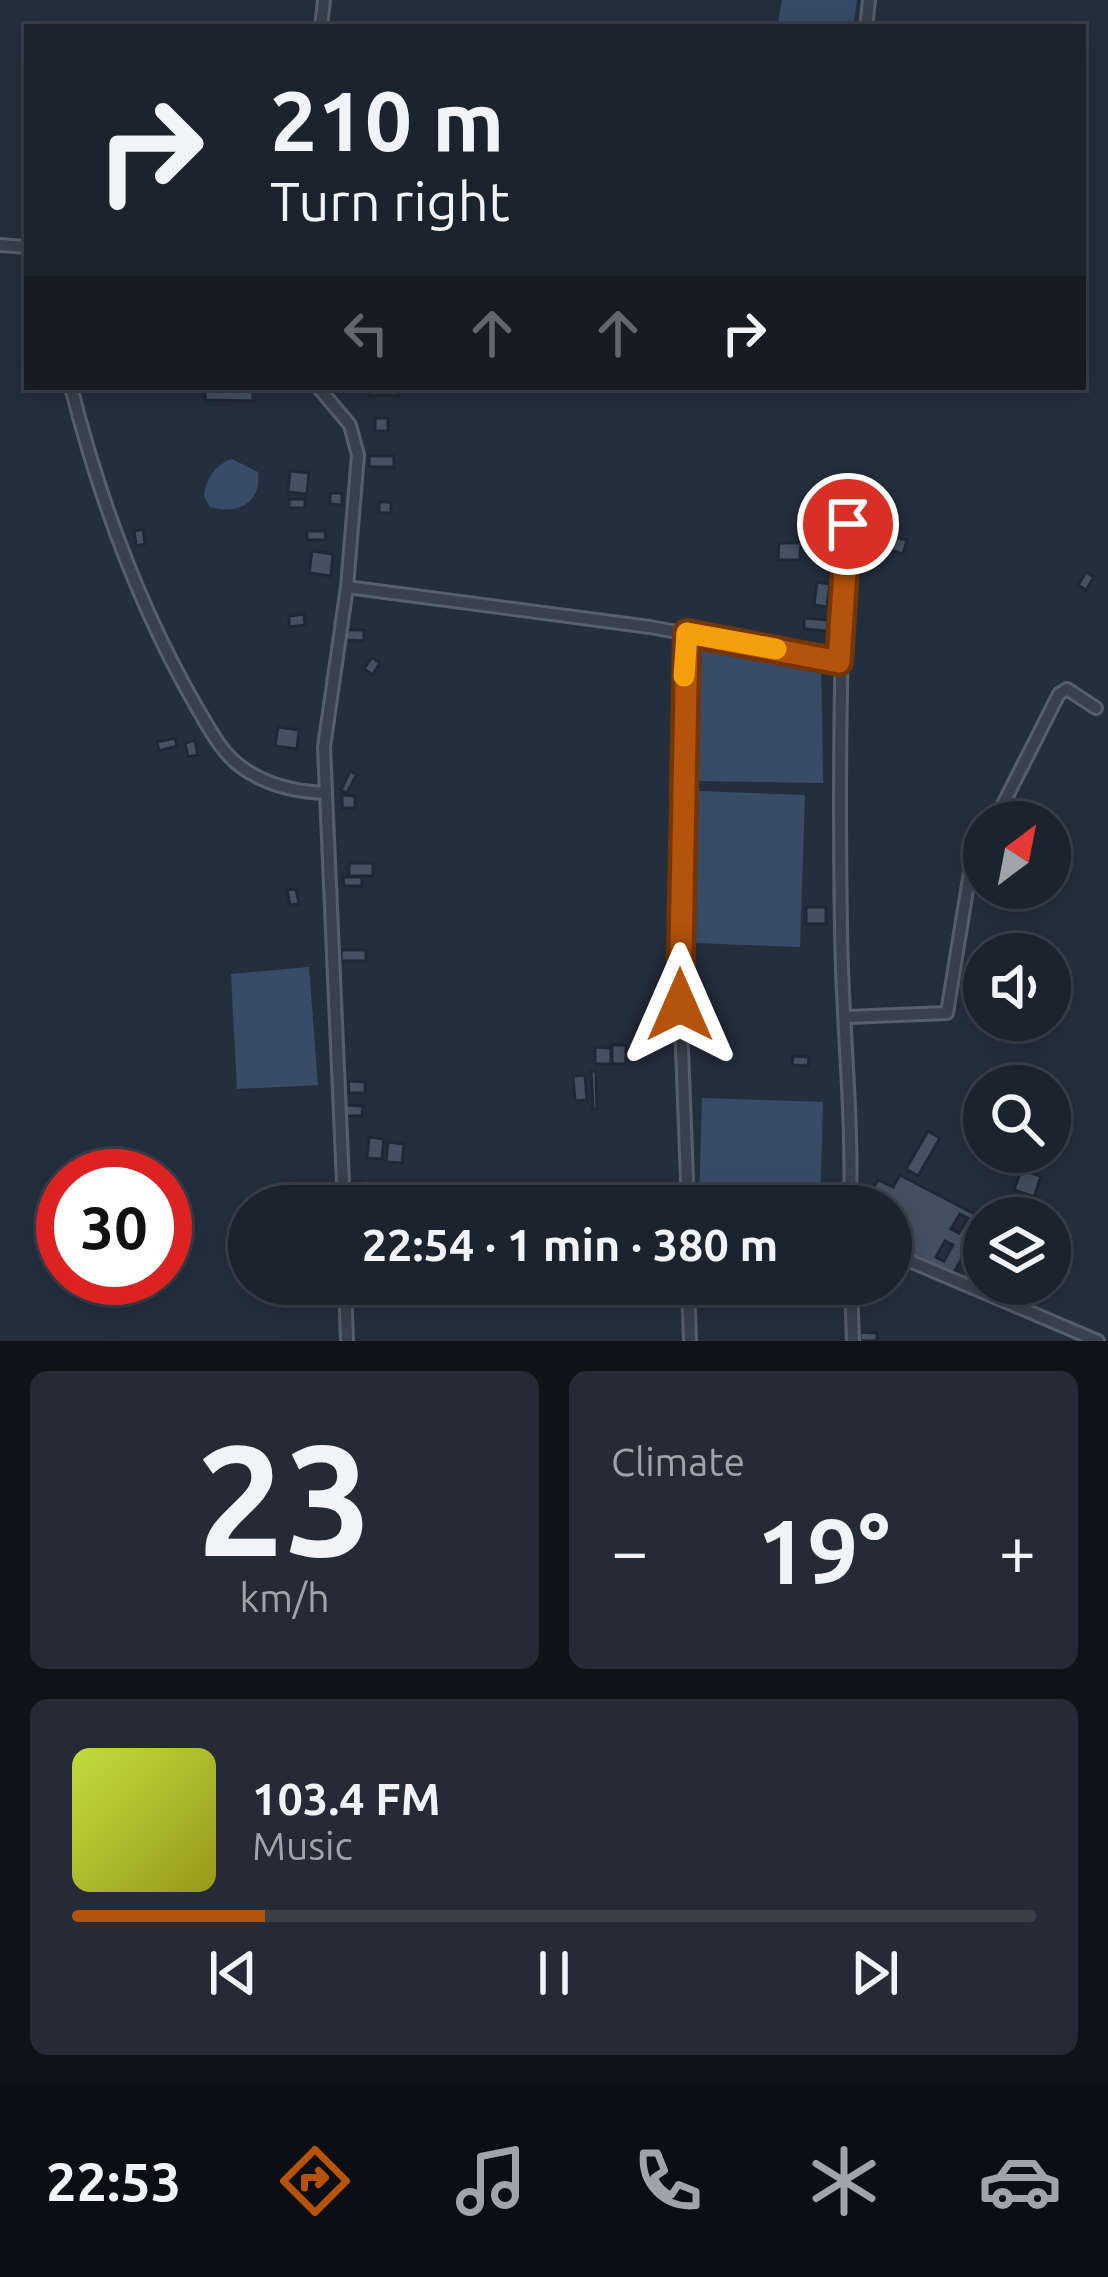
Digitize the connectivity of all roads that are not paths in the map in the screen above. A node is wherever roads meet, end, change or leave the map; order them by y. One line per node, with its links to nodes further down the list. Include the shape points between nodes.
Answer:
1 (72, 390): 8 (street, via 117,538 214,736 261,780)
2 (321, 390): 4 (street, via 356,438)
3 (848, 524): 6 (street)
4 (347, 587): 5 (street); 8 (street, via 326,715)
5 (687, 633): 6 (street); 13 (street, via 679,970)
6 (839, 662): 11 (street)
7 (1096, 708): 9 (street, via 1067,689 1059,694)
8 (326, 793): 12 (street)
9 (1005, 801)
10 (964, 909): 11 (street, via 947,1013)
11 (847, 1017): 14 (street)
12 (343, 1185)
13 (687, 1185)
14 (850, 1185)
15 (912, 1262): 22 (street)
16 (346, 1305): 19 (street)
17 (689, 1305): 20 (street)
18 (852, 1305): 21 (street)
19 (347, 1341)
20 (690, 1341)
21 (853, 1341)
22 (1098, 1341)

